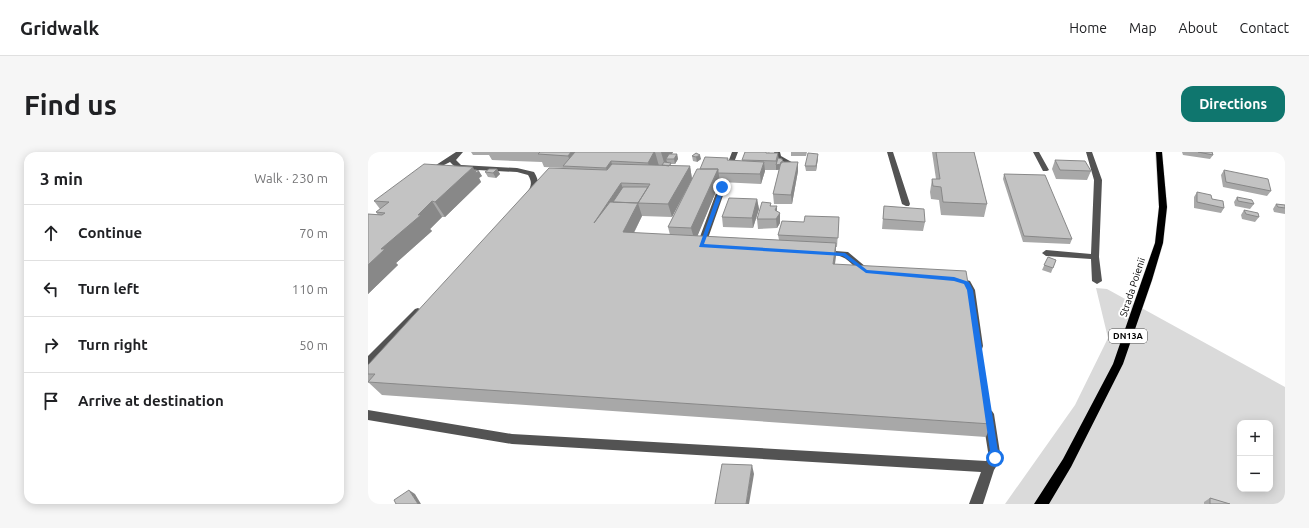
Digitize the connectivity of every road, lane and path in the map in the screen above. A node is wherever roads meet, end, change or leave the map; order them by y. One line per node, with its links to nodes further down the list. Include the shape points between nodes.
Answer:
1 (735, 152): 9 (lane)
2 (777, 152): 8 (lane, via 778,157)
3 (890, 152): 14 (lane)
4 (1036, 152): 11 (lane)
5 (1089, 152): 18 (lane, via 1098,180)
6 (1159, 152): 29 (main road, Strada Poienii / DN13A, via 1162,177 1159,243 1147,280 1118,364 1067,463)
7 (457, 155): 10 (lane, via 453,160 455,164); 10 (lane, via 433,169)
8 (792, 164)
9 (730, 165)
10 (468, 168): 13 (lane, via 517,170 531,174 536,186)
11 (1045, 170)
12 (722, 187): 15 (lane, via 701,246)
13 (526, 198)
14 (906, 204)
15 (717, 246)
16 (813, 252): 19 (lane, via 845,254 866,271)
17 (1046, 253): 18 (lane)
18 (1095, 256): 21 (lane)
19 (880, 273)
20 (946, 278): 23 (lane, via 967,283 970,290)
21 (1097, 281)
22 (422, 306): 24 (lane)
23 (980, 359)
24 (368, 363)
25 (987, 405): 27 (lane, via 995,458)
26 (368, 415): 27 (lane, via 512,439)
27 (989, 467): 28 (lane)
28 (976, 504)
29 (1042, 504)

